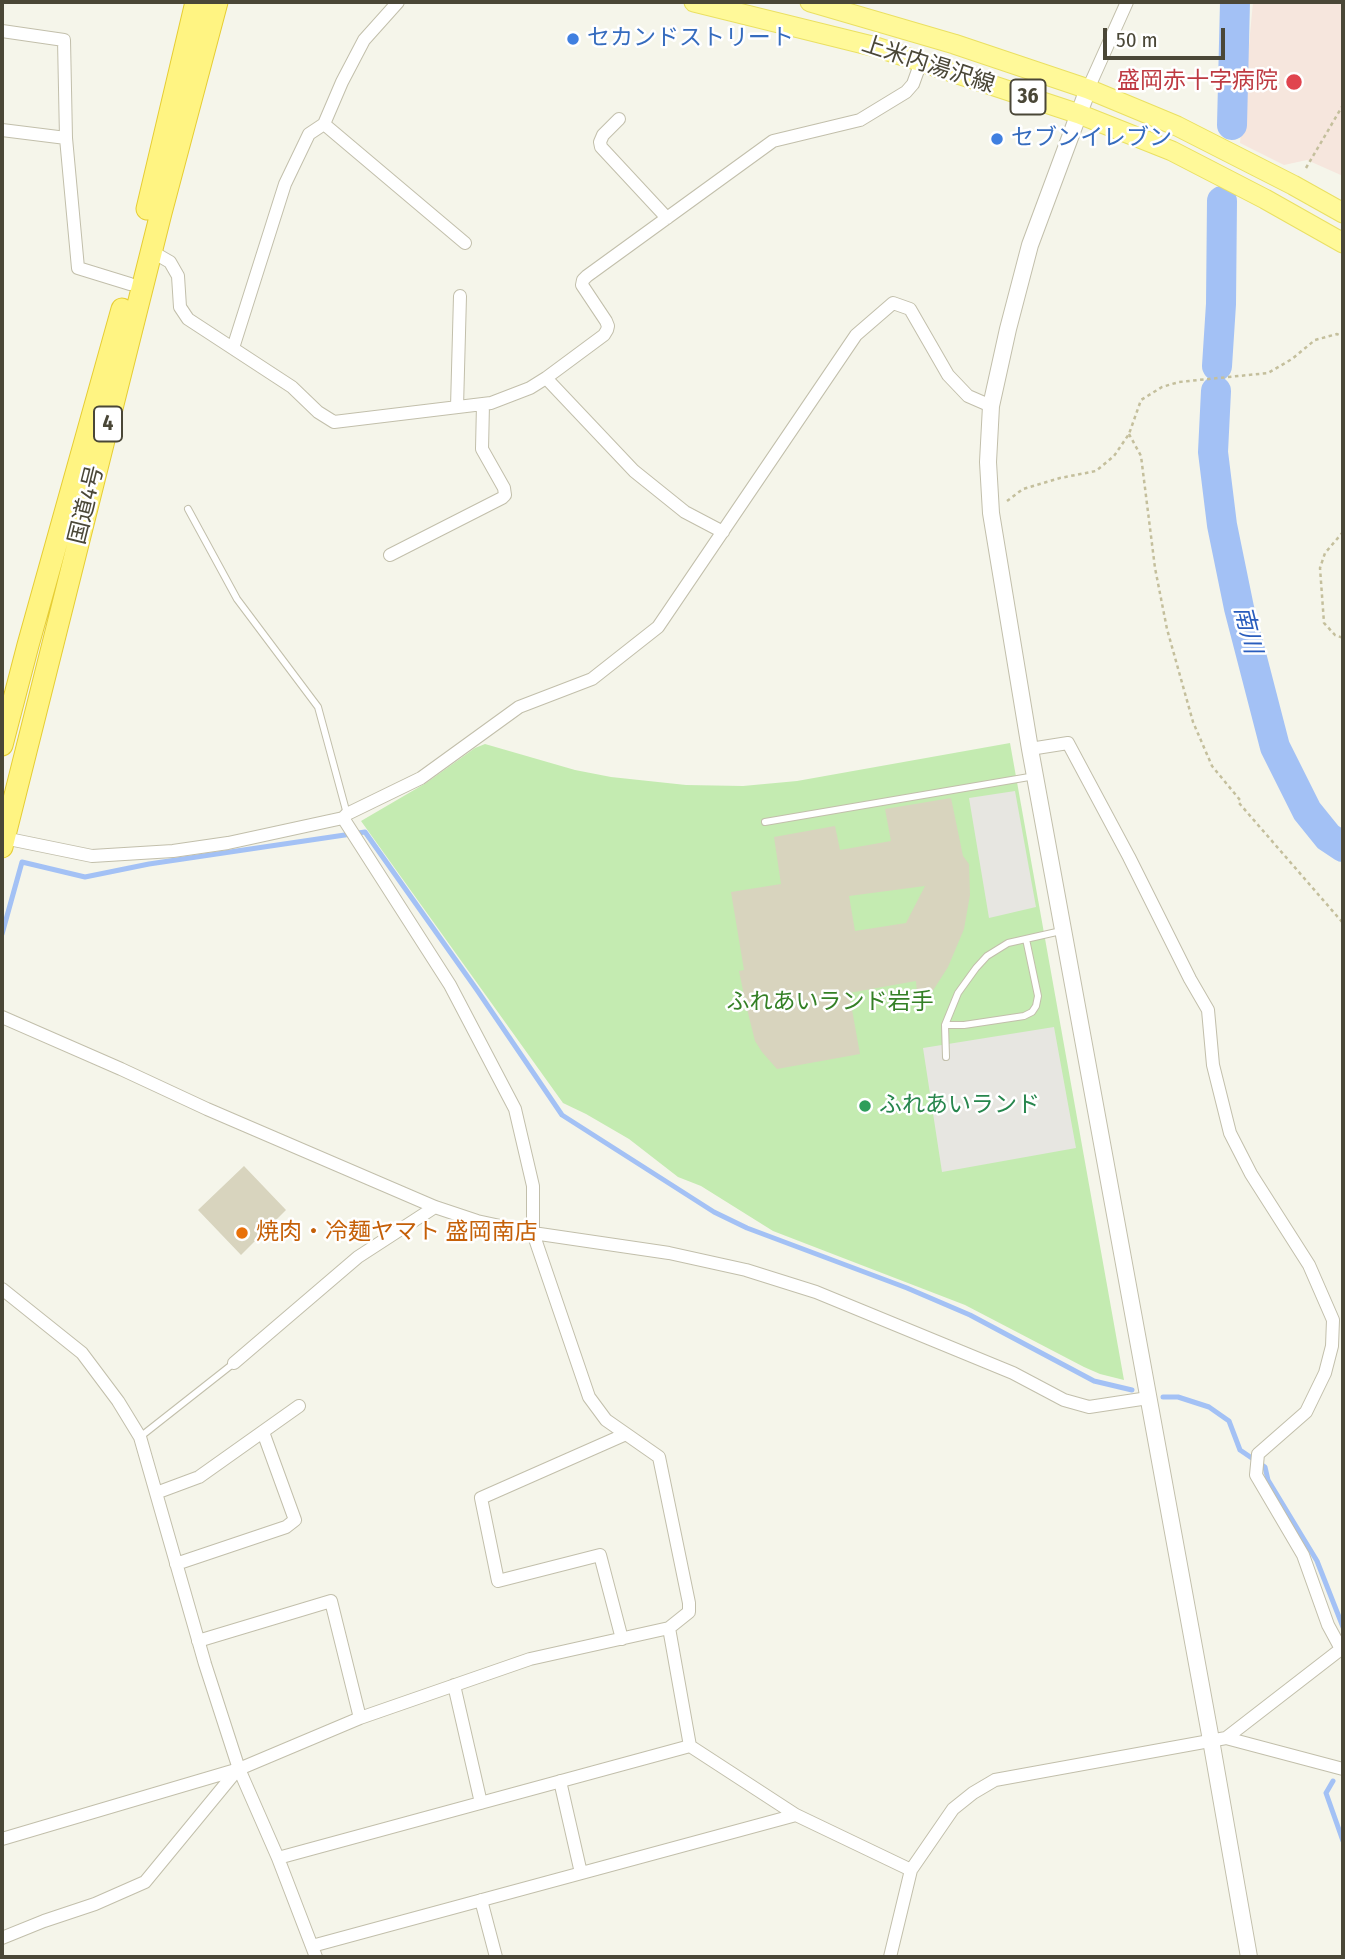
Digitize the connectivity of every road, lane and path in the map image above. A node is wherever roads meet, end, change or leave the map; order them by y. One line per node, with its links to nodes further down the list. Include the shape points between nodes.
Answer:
1 (196, 2): 22 (highway, 国道4号 / 4)
2 (217, 2): 21 (highway, 国道4号 / 4)
3 (398, 2): 13 (street, via 364,40)
4 (697, 2): 8 (main road, 上米内湯沢線 / 36)
5 (810, 2): 9 (main road, 上米内湯沢線 / 36)
6 (1128, 2): 9 (street)
7 (2, 31): 15 (street, via 64,40)
8 (921, 62): 11 (main road, 上米内湯沢線 / 36); 18 (street, via 906,92 860,120 773,141)
9 (1088, 89): 11 (street); 17 (main road, 上米内湯沢線 / 36, via 1177,126)
10 (1343, 105): 16 (path)
11 (1079, 114): 20 (main road, 上米内湯沢線 / 36, via 1172,151); 28 (street, via 1030,245)
12 (619, 119): 18 (street, via 603,135 601,147)
13 (324, 124): 19 (street); 25 (street, via 309,135 285,184)
14 (2, 130): 15 (street)
15 (65, 138): 22 (street, via 78,268)
16 (1306, 168)
17 (1343, 213)
18 (667, 218): 26 (street, via 583,280 607,330)
19 (465, 243)
20 (1343, 243)
21 (151, 251): 25 (street, via 170,262 178,276 180,307 188,318); 42 (highway, 国道4号 / 4)
22 (130, 284): 37 (highway, 国道4号 / 4)
23 (460, 296): 29 (street)
24 (1343, 337): 30 (path, via 1337,334 1315,340 1268,373 1162,387 1141,400)
25 (233, 348): 29 (street, via 334,422)
26 (546, 378): 27 (street); 33 (street, via 634,471 685,512)
27 (483, 404): 29 (street); 35 (street, via 482,449 505,495)
28 (991, 406): 32 (street); 33 (street, via 968,396 948,374 910,309 893,303 856,335)
29 (457, 407)
30 (1129, 434): 32 (path, via 1096,471 1023,489); 43 (path, via 1141,456 1167,629 1193,722 1212,766)
31 (188, 509): 40 (lane, via 237,600 318,707)
32 (990, 513): 38 (street)
33 (723, 532): 40 (street, via 658,627 592,679 520,707 421,778)
34 (1343, 532): 36 (path, via 1325,553 1320,569 1324,622)
35 (390, 555)
36 (1343, 638)
37 (2, 745)
38 (1030, 749): 39 (street); 63 (street, via 1068,743 1093,789 1208,1010 1213,1065 1230,1133 1309,1265 1333,1320 1325,1373 1306,1412 1258,1454 1256,1475 1303,1555 1328,1625)
39 (1035, 776): 41 (lane); 44 (street)
40 (345, 819): 42 (street, via 173,851 92,856); 50 (street, via 450,985 516,1110 533,1186)
41 (765, 822)
42 (3, 843)
43 (1343, 923)
44 (1063, 930): 45 (lane); 53 (street)
45 (1026, 939): 47 (lane, via 1007,943 987,956 958,993); 47 (lane, via 1038,996 1032,1012)
46 (2, 1017): 49 (street)
47 (945, 1025): 48 (lane)
48 (946, 1057)
49 (435, 1207): 50 (street); 52 (street, via 358,1257)
50 (533, 1233): 53 (street, via 669,1253 746,1270 816,1292 1088,1407); 56 (street, via 589,1398 606,1420)
51 (2, 1289): 57 (street, via 82,1353)
52 (234, 1363): 57 (lane)
53 (1148, 1398): 66 (street)
54 (299, 1406): 55 (street)
55 (263, 1432): 58 (street, via 199,1478); 59 (street, via 295,1520)
56 (626, 1434): 60 (street, via 659,1457 689,1603 689,1612); 61 (street, via 481,1498 498,1581 600,1555)
57 (140, 1437): 58 (street)
58 (156, 1493): 59 (street)
59 (176, 1564): 62 (street)
60 (669, 1628): 61 (street); 67 (street)
61 (622, 1639): 64 (street, via 530,1659)
62 (198, 1641): 65 (street, via 331,1601); 68 (street)
63 (1342, 1648): 66 (street)
64 (454, 1685): 65 (street); 71 (street)
65 (360, 1718): 68 (street)
66 (1219, 1739): 69 (street); 75 (street, via 995,1780 953,1809); 82 (street)
67 (690, 1746): 70 (street); 72 (street)
68 (239, 1769): 73 (street); 74 (street); 78 (street, via 145,1882)
69 (1343, 1769)
70 (561, 1781): 71 (street); 76 (street)
71 (481, 1803): 74 (street)
72 (796, 1815): 75 (street); 76 (street)
73 (2, 1839)
74 (278, 1858): 79 (street)
75 (911, 1870): 81 (street)
76 (581, 1873): 77 (street)
77 (481, 1900): 79 (street); 80 (street)
78 (2, 1938)
79 (314, 1952)
80 (496, 1957)
81 (890, 1957)
82 (1249, 1957)

